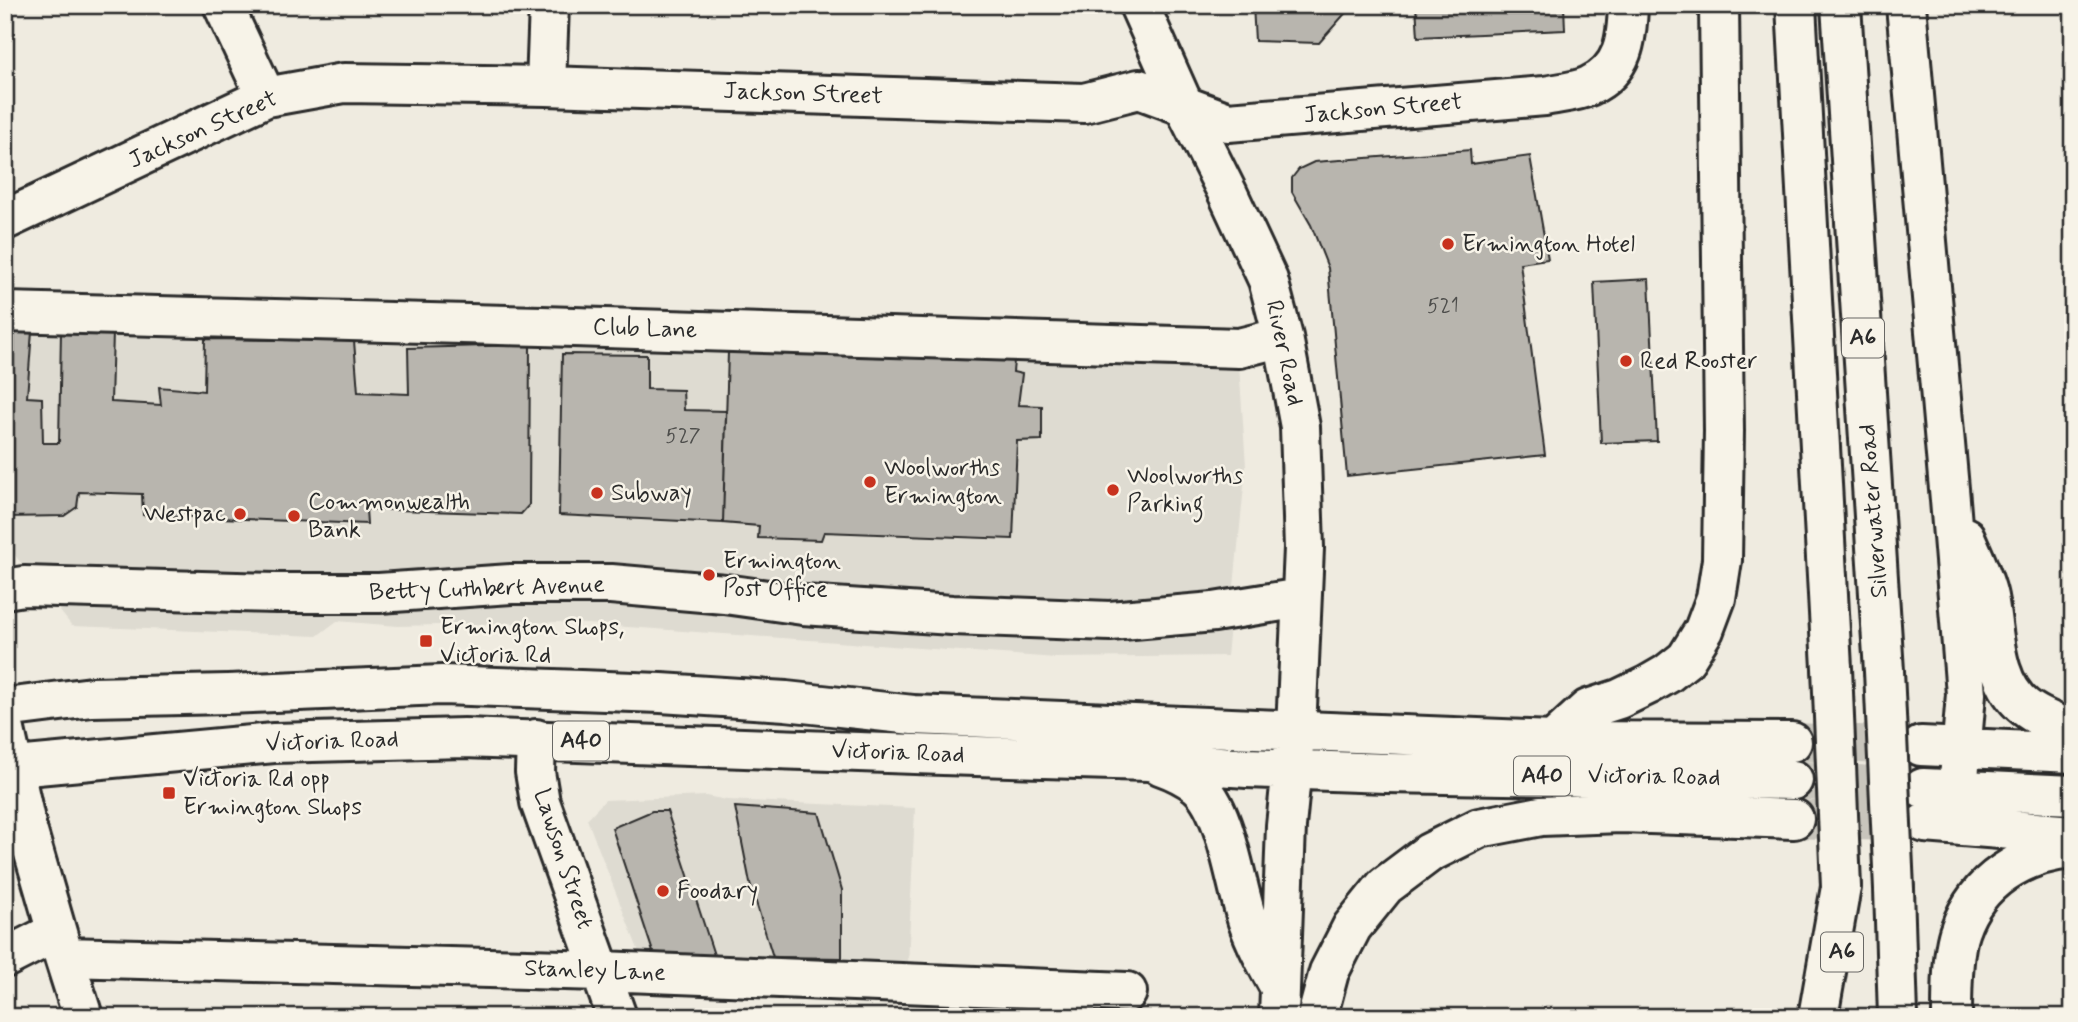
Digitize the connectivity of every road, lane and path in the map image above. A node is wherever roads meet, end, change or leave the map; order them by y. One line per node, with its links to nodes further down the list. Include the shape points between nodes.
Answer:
1 (223, 5): 10 (main road)
2 (549, 5): 9 (main road)
3 (1139, 5): 11 (main road, River Road)
4 (1629, 5): 11 (main road, Jackson Street, via 1628,34 1614,69 1588,86 1545,96 1228,122)
5 (1719, 5): 23 (main road, via 1724,431 1722,559 1716,598 1686,659 1648,685 1588,709)
6 (1796, 5): 37 (main road, Silverwater Road / A6, bridge)
7 (1841, 5): 48 (main road, Silverwater Road / A6, bridge, via 1884,671)
8 (1906, 5): 15 (main road)
9 (546, 86): 10 (main road, Jackson Street, via 344,83); 11 (main road, Jackson Street, via 1084,103 1139,89)
10 (266, 97): 12 (main road, Jackson Street)
11 (1184, 106): 14 (main road, River Road, via 1268,280)
12 (5, 220)
13 (5, 312): 14 (main road, Club Lane, via 1239,348)
14 (1283, 337): 17 (main road, River Road, via 1300,427)
15 (1950, 500): 21 (main road, via 1988,594 1995,646 2008,687 2026,708); 26 (main road, via 1966,694)
16 (5, 589): 17 (main road, Betty Cuthbert Avenue, via 379,593 511,584 611,584 803,605 1110,621)
17 (1301, 598): 20 (main road, River Road)
18 (5, 708): 20 (main road, Victoria Road / A40, via 92,697 442,685 661,692 913,715)
19 (5, 730): 29 (main road)
20 (1296, 730): 23 (main road, Victoria Road / A40); 30 (main road, River Road)
21 (2073, 731)
22 (536, 739): 28 (main road, Victoria Road / A40); 29 (main road, Victoria Road / A40, via 274,743); 40 (main road, Lawson Street, via 540,802)
23 (1553, 741): 24 (main road, Victoria Road / A40)
24 (1792, 742)
25 (1921, 746): 26 (main road)
26 (1961, 749): 27 (main road); 33 (main road)
27 (2073, 753)
28 (1148, 761): 30 (main road, Victoria Road / A40); 42 (main road, via 1180,773 1212,801 1248,921)
29 (9, 767): 38 (main road)
30 (1291, 769): 31 (main road, Victoria Road / A40); 42 (main road, River Road)
31 (1793, 779)
32 (2073, 795): 33 (main road)
33 (1936, 801): 35 (main road)
34 (1794, 819): 45 (main road, via 1621,813 1541,816 1479,828 1429,853 1385,886 1352,927 1329,972)
35 (2073, 835)
36 (2073, 849): 49 (main road, via 2006,869 1972,904 1959,932)
37 (1841, 887): 46 (main road); 47 (main road, Silverwater Road / A6)
38 (60, 944): 39 (main road, Stanley Lane); 40 (main road, Stanley Lane); 43 (main road)
39 (5, 958)
40 (601, 971): 41 (main road, Stanley Lane); 44 (main road, Lawson Street)
41 (1127, 992)
42 (1280, 1003)
43 (83, 1017)
44 (617, 1017)
45 (1317, 1017)
46 (1818, 1017)
47 (1843, 1017)
48 (1899, 1017)
49 (1952, 1017)

